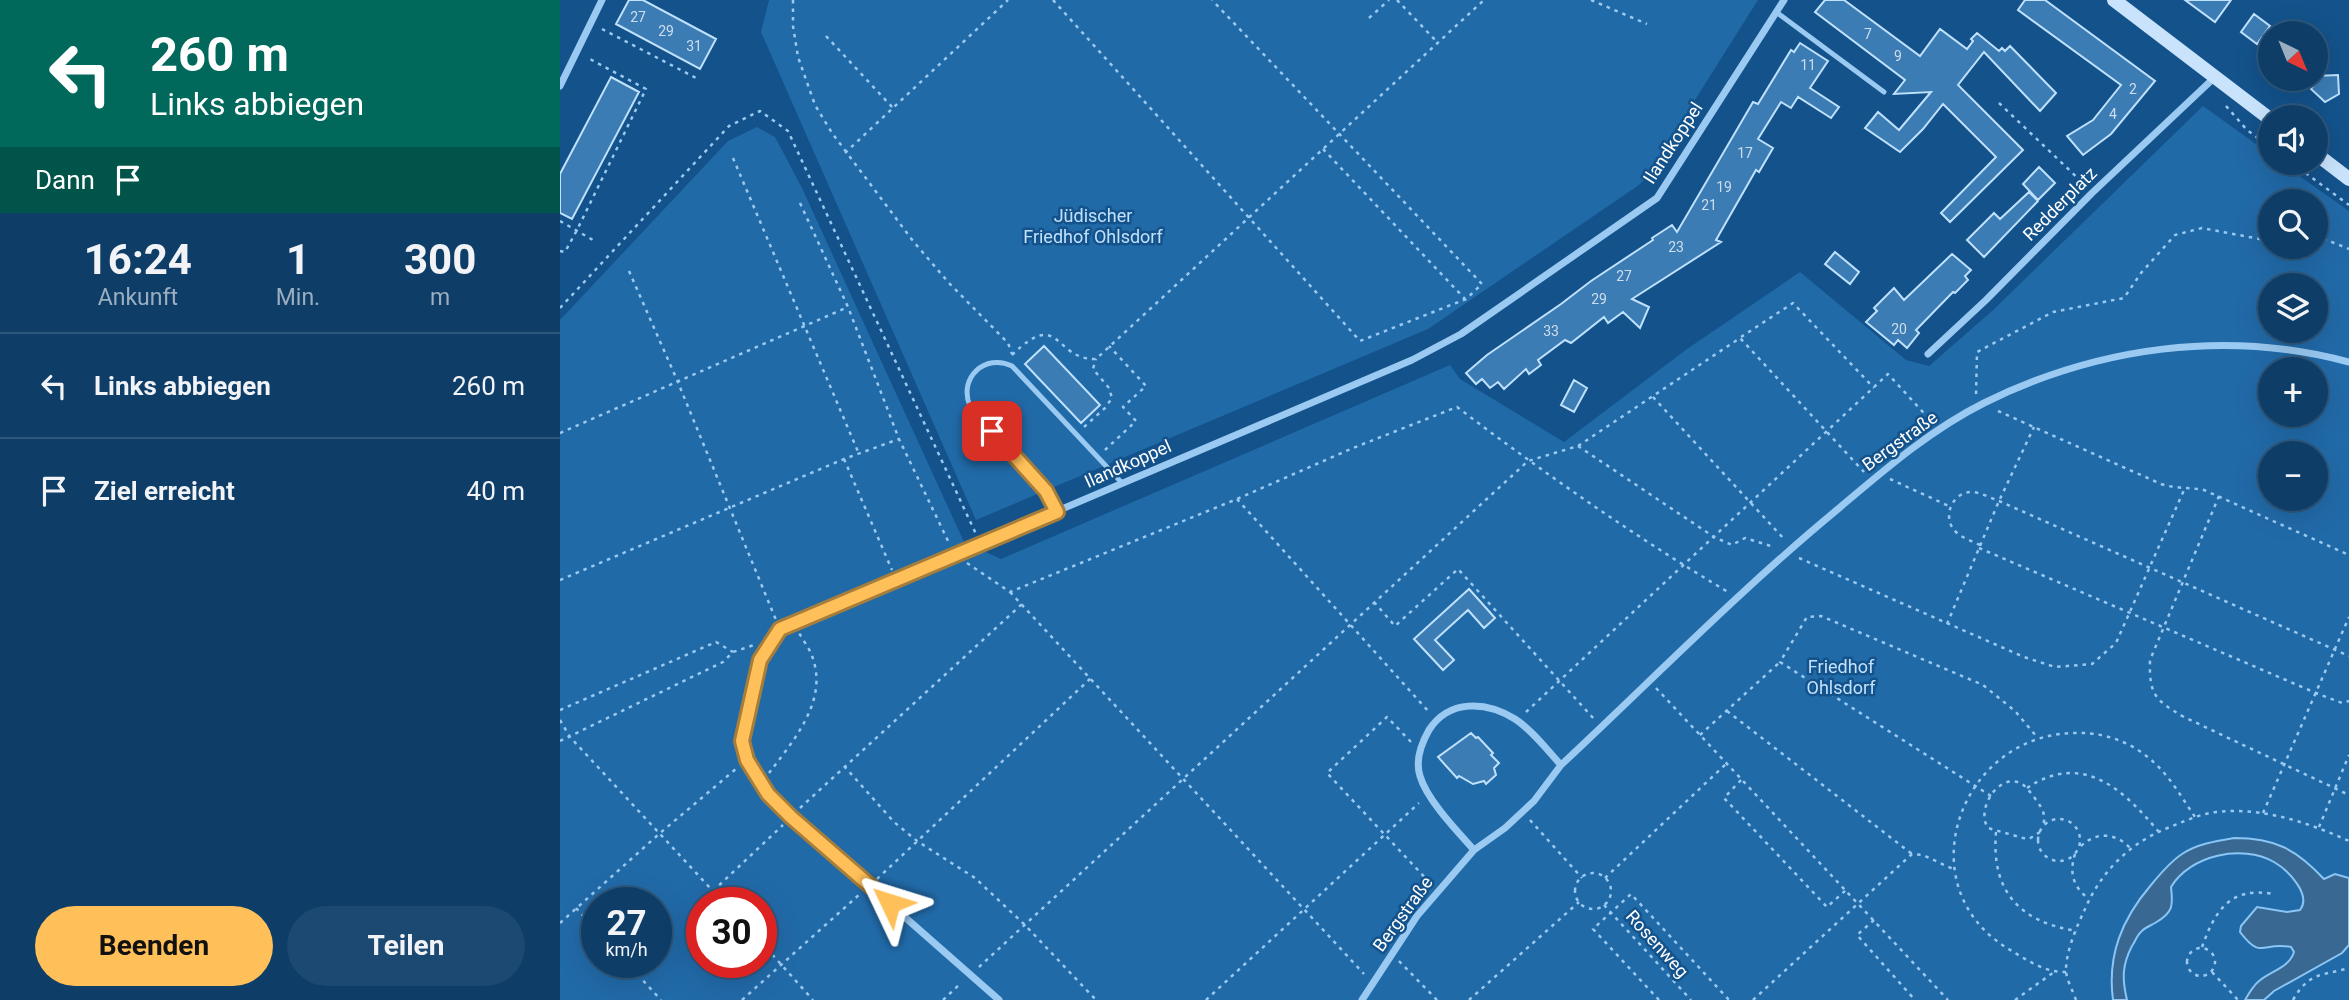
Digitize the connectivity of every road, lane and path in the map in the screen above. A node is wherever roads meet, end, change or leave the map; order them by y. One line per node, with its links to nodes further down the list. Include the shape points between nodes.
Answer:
1 (602, 0): 14 (street)
2 (793, 0): 30 (path, via 793,26 806,81 815,105)
3 (1008, 0): 24 (path)
4 (1053, 0): 38 (path)
5 (1212, 0): 27 (path)
6 (1389, 0): 13 (path)
7 (1397, 0): 17 (path)
8 (1484, 0): 17 (path)
9 (1591, 0): 15 (path)
10 (1784, 0): 12 (street, Ilandkoppel)
11 (2114, 0): 19 (main road)
12 (1776, 12): 22 (lane); 74 (street, Ilandkoppel, via 1665,187 1648,205 1441,346)
13 (1370, 18)
14 (590, 23): 18 (street); 20 (path)
15 (1647, 24)
16 (826, 36): 24 (path)
17 (1438, 43): 27 (path)
18 (576, 51): 21 (street); 40 (path, via 646,89)
19 (2215, 76): 26 (main road); 35 (street, Redderplatz)
20 (698, 79)
21 (560, 86)
22 (1884, 92)
23 (1999, 103): 35 (path)
24 (893, 108): 30 (path)
25 (2227, 109): 28 (path)
26 (2258, 109)
27 (1339, 134): 29 (path); 47 (path, via 1482,284)
28 (2258, 138)
29 (1323, 149): 38 (path); 47 (path)
30 (845, 153): 54 (path, via 949,283 1008,343 1012,355 1033,337 1045,334 1084,359)
31 (733, 158): 50 (path)
32 (2328, 163): 34 (main road)
33 (2308, 175): 37 (path)
34 (2349, 179)
35 (2092, 193): 53 (street, Redderplatz)
36 (800, 203): 48 (path)
37 (2349, 205)
38 (1250, 216): 47 (path, via 1360,341); 52 (path)
39 (560, 221): 40 (path)
40 (577, 230): 42 (path); 45 (path, via 565,252)
41 (2258, 239): 58 (path, via 2202,228 2175,235 2124,298 2053,312 1977,352)
42 (593, 240)
43 (2328, 240): 44 (path)
44 (2349, 249)
45 (560, 251)
46 (629, 271): 56 (path)
47 (1466, 299)
48 (848, 307): 50 (path); 66 (path)
49 (560, 308): 84 (path, via 729,127 760,111 788,131)
50 (804, 325): 56 (path); 68 (path)
51 (1740, 338): 57 (path, via 1793,303); 59 (path); 63 (path)
52 (1109, 346): 54 (path); 69 (path, via 1146,386 1123,407 1136,421)
53 (1928, 354)
54 (1096, 359): 65 (path, via 1093,369 1112,398)
55 (2349, 362): 60 (street, Bergstraße, via 2248,345 2178,346 2108,357 2041,377)
56 (677, 380): 64 (path); 81 (path)
57 (1874, 388): 62 (path, via 1888,374); 63 (path)
58 (1976, 394)
59 (1653, 397): 67 (path); 79 (path)
60 (1982, 404): 61 (path); 62 (street, Bergstraße)
61 (2034, 427): 75 (path); 78 (path)
62 (1939, 430): 72 (street, Bergstraße)
63 (1826, 432): 73 (path); 79 (path)
64 (560, 433)
65 (1076, 434): 69 (lane); 82 (lane, via 1012,366 986,364 969,380 966,394 970,406 1046,491)
66 (899, 439): 68 (path); 87 (path)
67 (1578, 446): 71 (path); 83 (path)
68 (859, 454): 70 (path)
69 (1098, 457): 74 (lane)
70 (844, 459): 81 (path); 92 (path)
71 (1528, 461): 77 (path, via 1457,407); 89 (path); 96 (path)
72 (1880, 474): 73 (street, Bergstraße); 80 (path)
73 (1872, 480): 86 (street, Bergstraße)
74 (1122, 484): 82 (street, Ilandkoppel)
75 (2184, 490): 76 (path); 90 (path)
76 (2219, 496): 88 (path); 93 (path)
77 (1237, 499): 94 (path); 101 (path)
78 (1999, 501): 80 (path, via 1971,492 1961,495); 85 (path); 90 (path)
79 (1750, 503): 83 (path); 86 (path)
80 (1951, 507): 85 (path, via 1953,529)
81 (729, 508): 91 (path); 104 (path)
82 (1057, 512): 84 (street, Ilandkoppel)
83 (1714, 537): 86 (path, via 1732,545 1745,538); 89 (path)
84 (980, 543): 87 (street, Ilandkoppel)
85 (1979, 547): 98 (path); 102 (path)
86 (1789, 550): 95 (street, Bergstraße); 102 (path)
87 (955, 555): 92 (street, Ilandkoppel); 94 (path)
88 (2349, 555)
89 (1682, 565): 95 (path); 111 (path)
90 (2150, 569): 93 (path); 98 (path)
91 (560, 580)
92 (896, 580): 100 (street, Ilandkoppel)
93 (2182, 582): 103 (path); 106 (path)
94 (1010, 592): 97 (path)
95 (1737, 598): 112 (street, Bergstraße)
96 (1374, 603): 101 (path); 111 (path, via 1395,626 1458,569)
97 (1022, 604): 110 (path); 131 (path)
98 (2130, 613): 102 (path, via 2116,643 2092,664 2054,667); 103 (path)
99 (2349, 617): 106 (path)
100 (794, 624): 104 (street, Ilandkoppel); 134 (path, via 812,657 818,686 808,717)
101 (1351, 624): 118 (path); 132 (path)
102 (1947, 624)
103 (2163, 626): 113 (path); 130 (path, via 2150,660 2151,690 2158,699 2184,717)
104 (780, 629): 105 (street)
105 (774, 639): 107 (path); 127 (street, via 760,660 752,693 742,741)
106 (2334, 650): 108 (path); 113 (path)
107 (733, 652): 115 (path, via 716,642); 122 (path, via 723,662)
108 (2349, 656)
109 (1780, 662): 116 (path); 123 (path, via 1807,617 1821,616 1983,685); 135 (path)
110 (1091, 678): 132 (path); 152 (path)
111 (1560, 680): 119 (path); 120 (path)
112 (1648, 681): 120 (street, Bergstraße); 121 (path)
113 (2316, 693): 114 (path, via 2342,704); 130 (path)
114 (2349, 701)
115 (560, 710)
116 (1727, 711): 121 (path); 157 (path)
117 (560, 720): 122 (path)
118 (1436, 720): 119 (street, via 1451,709 1474,705); 125 (street)
119 (1517, 720): 129 (street)
120 (1601, 727): 129 (street, Bergstraße)
121 (1700, 735): 128 (path)
122 (570, 737): 124 (path); 150 (path)
123 (2037, 737): 135 (path, via 1991,765); 144 (path, via 2065,732 2119,740 2165,772)
124 (560, 741)
125 (1420, 751): 138 (street, via 1420,778); 151 (path, via 1387,716 1327,774)
126 (2349, 755): 137 (path)
127 (747, 760): 134 (street); 150 (path)
128 (1727, 763): 133 (path); 161 (path)
129 (1562, 765): 141 (street, Bergstraße)
130 (2285, 765): 137 (path); 142 (path)
131 (844, 766): 143 (path); 152 (path)
132 (1183, 778): 173 (path); 178 (path)
133 (1742, 779): 165 (path); 165 (path, via 1724,798 1827,907)
134 (761, 783): 143 (street)
135 (1974, 786): 140 (path); 159 (path, via 1954,841)
136 (2027, 788): 140 (path, via 2013,781 2002,784); 145 (path, via 2044,810); 147 (path, via 2060,773 2090,776 2115,786)
137 (2336, 789): 139 (path); 146 (path)
138 (1429, 793): 151 (path); 156 (street)
139 (2349, 795)
140 (1991, 796): 148 (path, via 1984,823)
141 (1522, 812): 156 (street, Bergstraße); 160 (path)
142 (2263, 814): 144 (path, via 2214,812); 146 (path)
143 (791, 817): 162 (street); 164 (path)
144 (2195, 817): 147 (path)
145 (2043, 826): 149 (path); 154 (path, via 2061,818 2073,824 2080,835)
146 (2319, 828): 153 (path)
147 (2158, 831): 155 (path)
148 (1996, 832): 149 (path, via 2029,839); 179 (path, via 1998,872 2012,899 2035,919)
149 (2040, 832): 158 (path, via 2039,846 2048,858 2062,861)
150 (659, 834): 163 (path); 172 (path)
151 (1385, 835): 166 (path); 173 (path)
152 (917, 841): 162 (path); 178 (path, via 975,878)
153 (2349, 841)
154 (2079, 848): 155 (path, via 2095,836 2105,835); 158 (path)
155 (2130, 848): 168 (path, via 2107,871)
156 (1474, 850): 166 (street, Bergstraße)
157 (1912, 854): 159 (path); 170 (path)
158 (2075, 854): 168 (path, via 2075,884)
159 (1955, 870): 185 (path, via 1976,922 1995,941)
160 (1581, 877): 161 (path); 169 (path, via 1575,892)
161 (1605, 878): 171 (path, Rosenweg, via 1610,889)
162 (870, 885): 183 (path); 188 (street)
163 (709, 887)
164 (717, 887)
165 (1846, 890): 170 (path)
166 (1438, 891): 181 (street, Bergstraße)
167 (2273, 894): 180 (path, via 2242,894 2226,903 2216,913)
168 (2089, 899): 179 (path)
169 (1579, 902): 171 (path, Rosenweg, via 1593,909); 200 (path)
170 (1858, 903): 176 (path); 204 (path)
171 (1604, 905): 175 (path, Rosenweg)
172 (576, 908): 174 (path); 177 (path)
173 (1303, 911): 190 (path); 197 (path)
174 (581, 913)
175 (1611, 913): 201 (path, via 1593,929); 202 (path, Rosenweg); 203 (path, via 1631,894)
176 (1874, 920): 205 (path, via 1857,935); 206 (path)
177 (560, 923)
178 (1025, 925): 188 (path); 196 (path)
179 (2077, 931): 186 (path)
180 (2202, 947): 187 (path, via 2216,959); 187 (path, via 2190,953 2188,967 2199,976)
181 (1392, 954): 190 (street, Bergstraße); 199 (path)
182 (777, 959): 183 (path)
183 (781, 963): 192 (path); 193 (path)
184 (2349, 968): 210 (path, via 2307,980)
185 (2054, 972): 186 (path); 207 (path)
186 (2066, 972): 208 (path)
187 (2212, 972): 209 (path)
188 (971, 974): 194 (path); 195 (street)
189 (641, 978): 191 (path)
190 (1373, 984): 198 (street, Bergstraße)
191 (661, 1000)
192 (742, 1000)
193 (813, 1000)
194 (943, 1000)
195 (999, 1000)
196 (1096, 1000)
197 (1206, 1000)
198 (1362, 1000)
199 (1437, 1000)
200 (1469, 1000)
201 (1658, 1000)
202 (1691, 1000)
203 (1729, 1000)
204 (1753, 1000)
205 (1915, 1000)
206 (1948, 1000)
207 (2015, 1000)
208 (2076, 1000)
209 (2238, 1000)
210 (2293, 1000)

